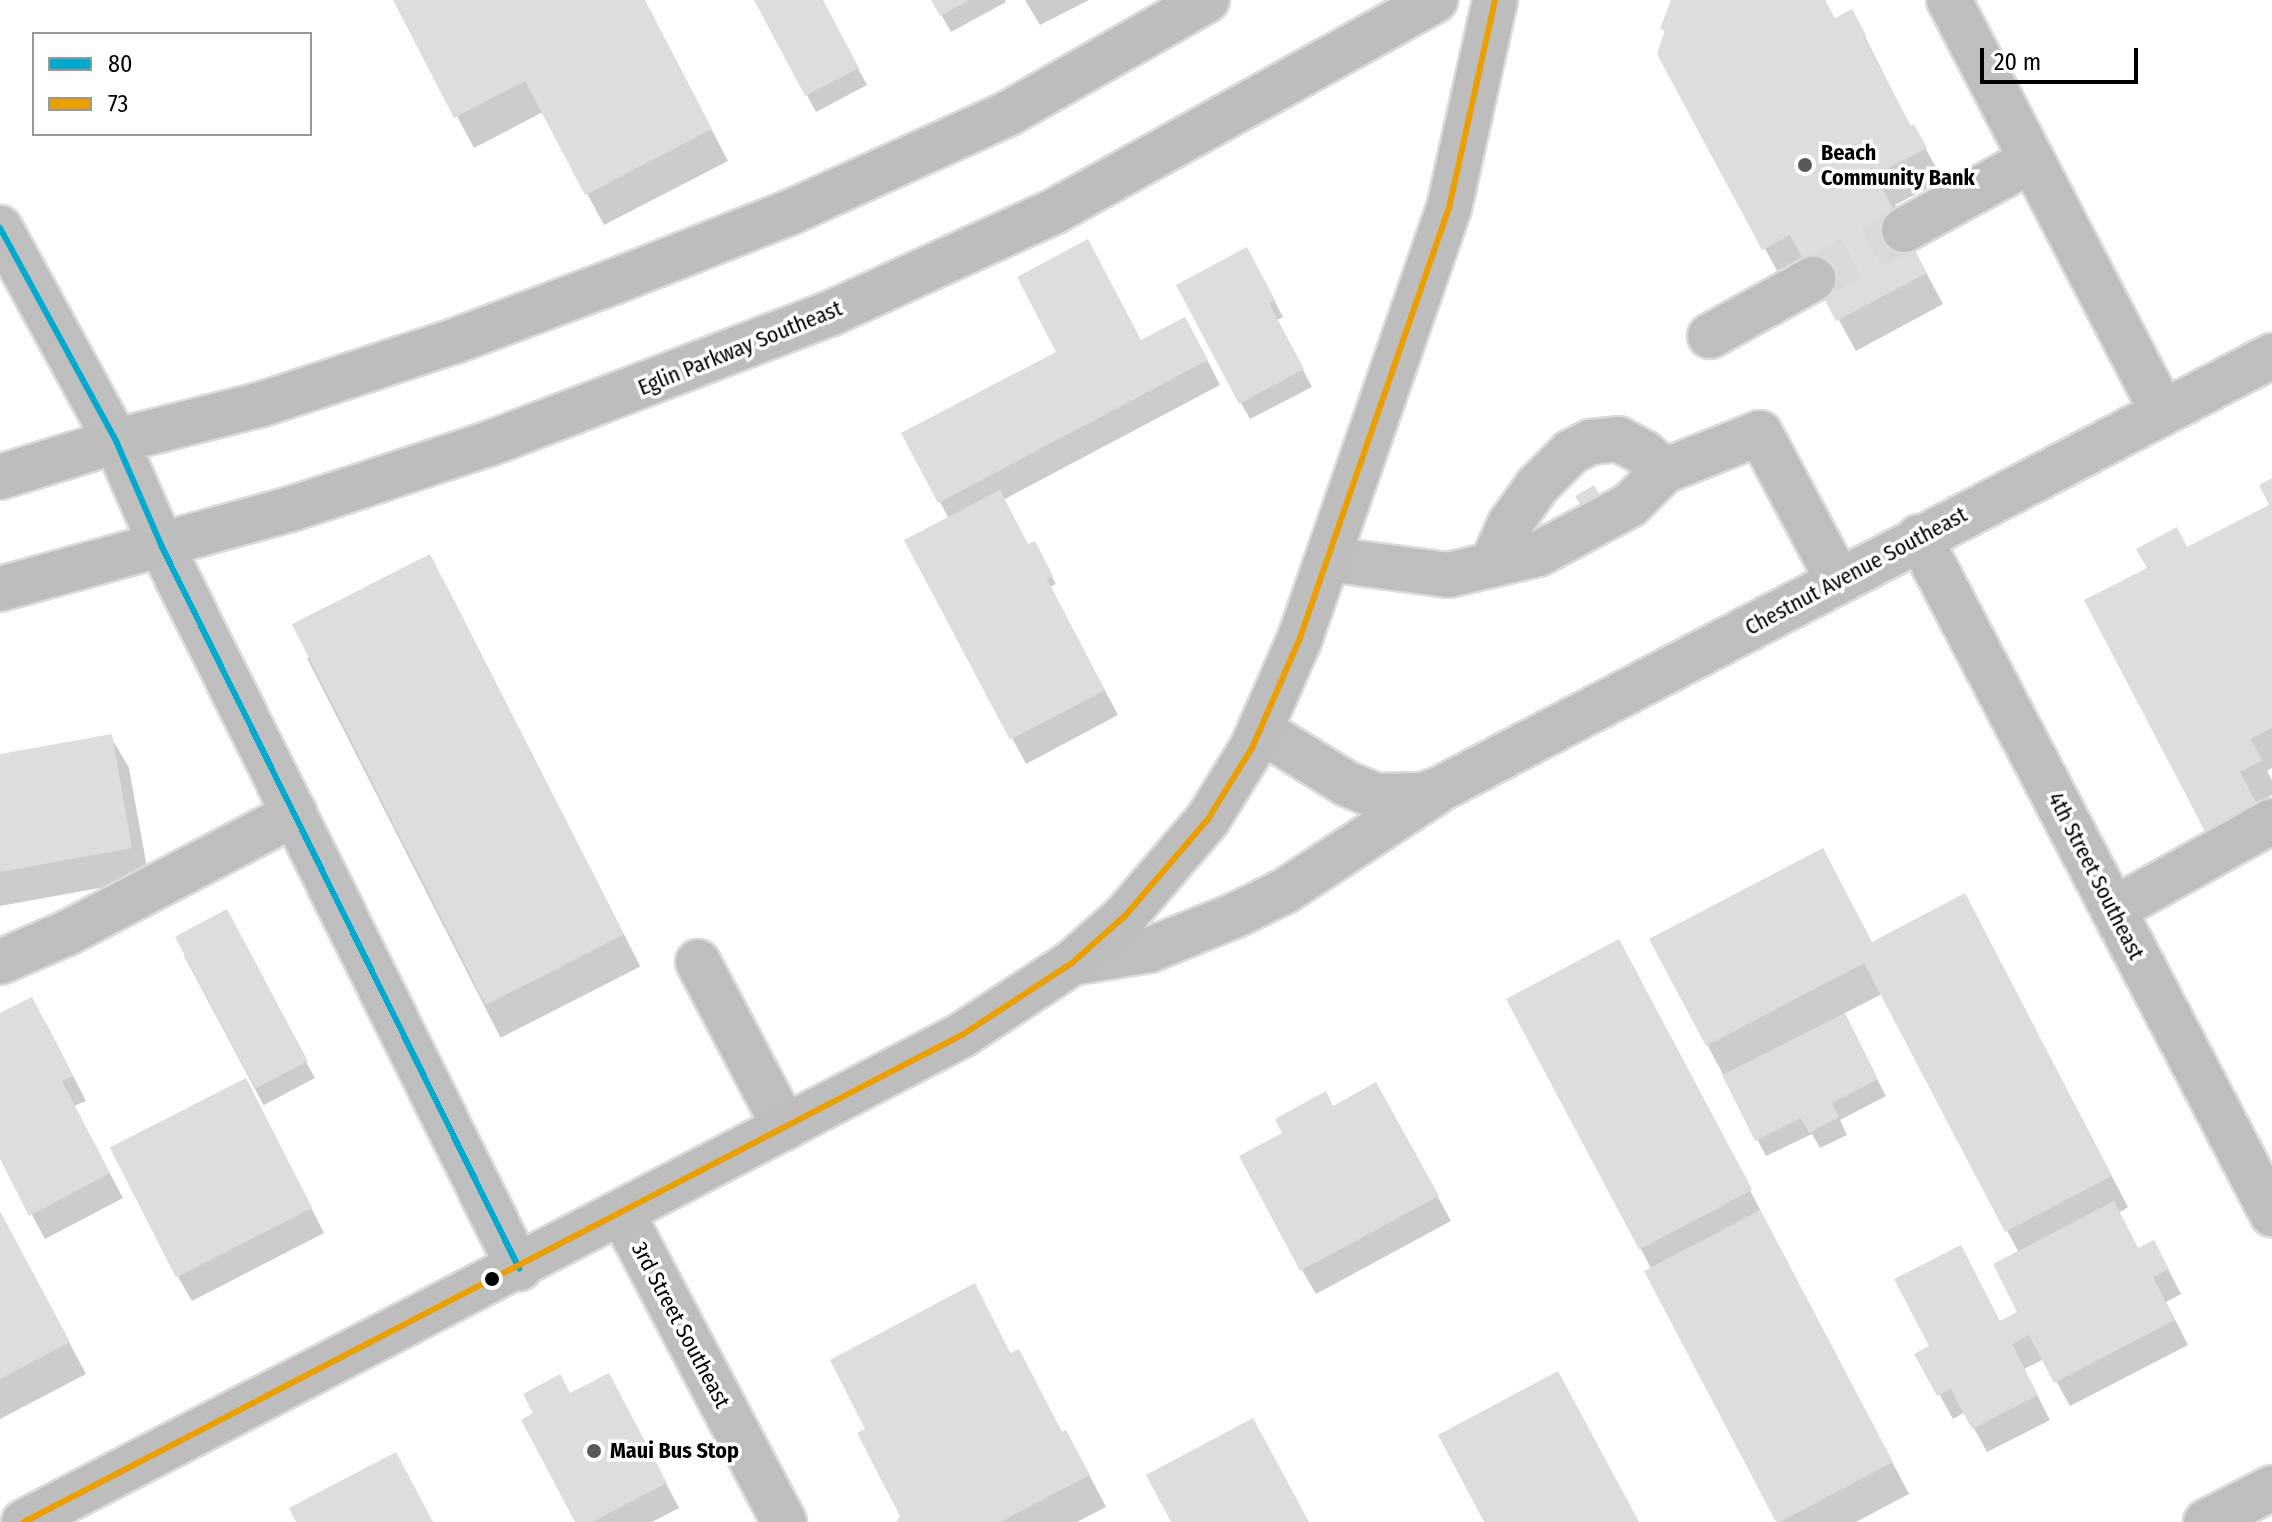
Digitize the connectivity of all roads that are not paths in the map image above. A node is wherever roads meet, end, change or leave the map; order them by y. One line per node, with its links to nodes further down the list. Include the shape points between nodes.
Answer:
1 (1207, 0): 12 (main road, via 1009,113 791,212 455,341 262,404)
2 (1435, 0): 16 (main road, Eglin Parkway Southeast, via 1053,212 829,314 488,444)
3 (1495, 0): 17 (main road, via 1449,208)
4 (1949, 0): 5 (street)
5 (2032, 160): 7 (street); 11 (street)
6 (0, 228): 12 (street)
7 (1904, 230)
8 (1813, 279): 9 (street)
9 (1710, 336)
10 (2272, 356): 11 (street, Chestnut Avenue Southeast)
11 (2163, 412): 15 (street, Chestnut Avenue Southeast)
12 (116, 441): 14 (main road); 16 (street)
13 (1664, 471): 18 (street, via 1630,505 1538,554); 18 (street, via 1618,439 1591,442 1571,452 1510,524); 19 (street, via 1760,433)
14 (0, 477)
15 (1919, 537): 19 (street, Chestnut Avenue Southeast); 25 (street, 4th Street Southeast)
16 (162, 547): 20 (main road, Eglin Parkway Southeast); 23 (street)
17 (1328, 559): 18 (street, via 1448,575); 21 (main road)
18 (1492, 564)
19 (1838, 580): 22 (street, Chestnut Avenue Southeast)
20 (0, 589)
21 (1260, 730): 22 (street, Chestnut Avenue Southeast, via 1347,784 1377,796 1423,795); 28 (main road, via 1208,819 1125,916)
22 (1442, 788): 28 (street, Chestnut Avenue Southeast, via 1285,891 1236,915 1149,950)
23 (295, 814): 26 (street, via 67,933); 32 (street)
24 (2272, 821): 25 (street)
25 (2113, 910): 31 (street, 4th Street Southeast)
26 (0, 962)
27 (698, 962): 29 (street)
28 (1072, 963): 29 (main road, via 962,1035)
29 (785, 1128): 30 (main road)
30 (622, 1213): 32 (main road); 35 (street, 3rd Street Southeast)
31 (2272, 1214)
32 (519, 1268): 34 (main road)
33 (2272, 1488): 36 (street)
34 (24, 1522)
35 (784, 1522)
36 (2206, 1522)

